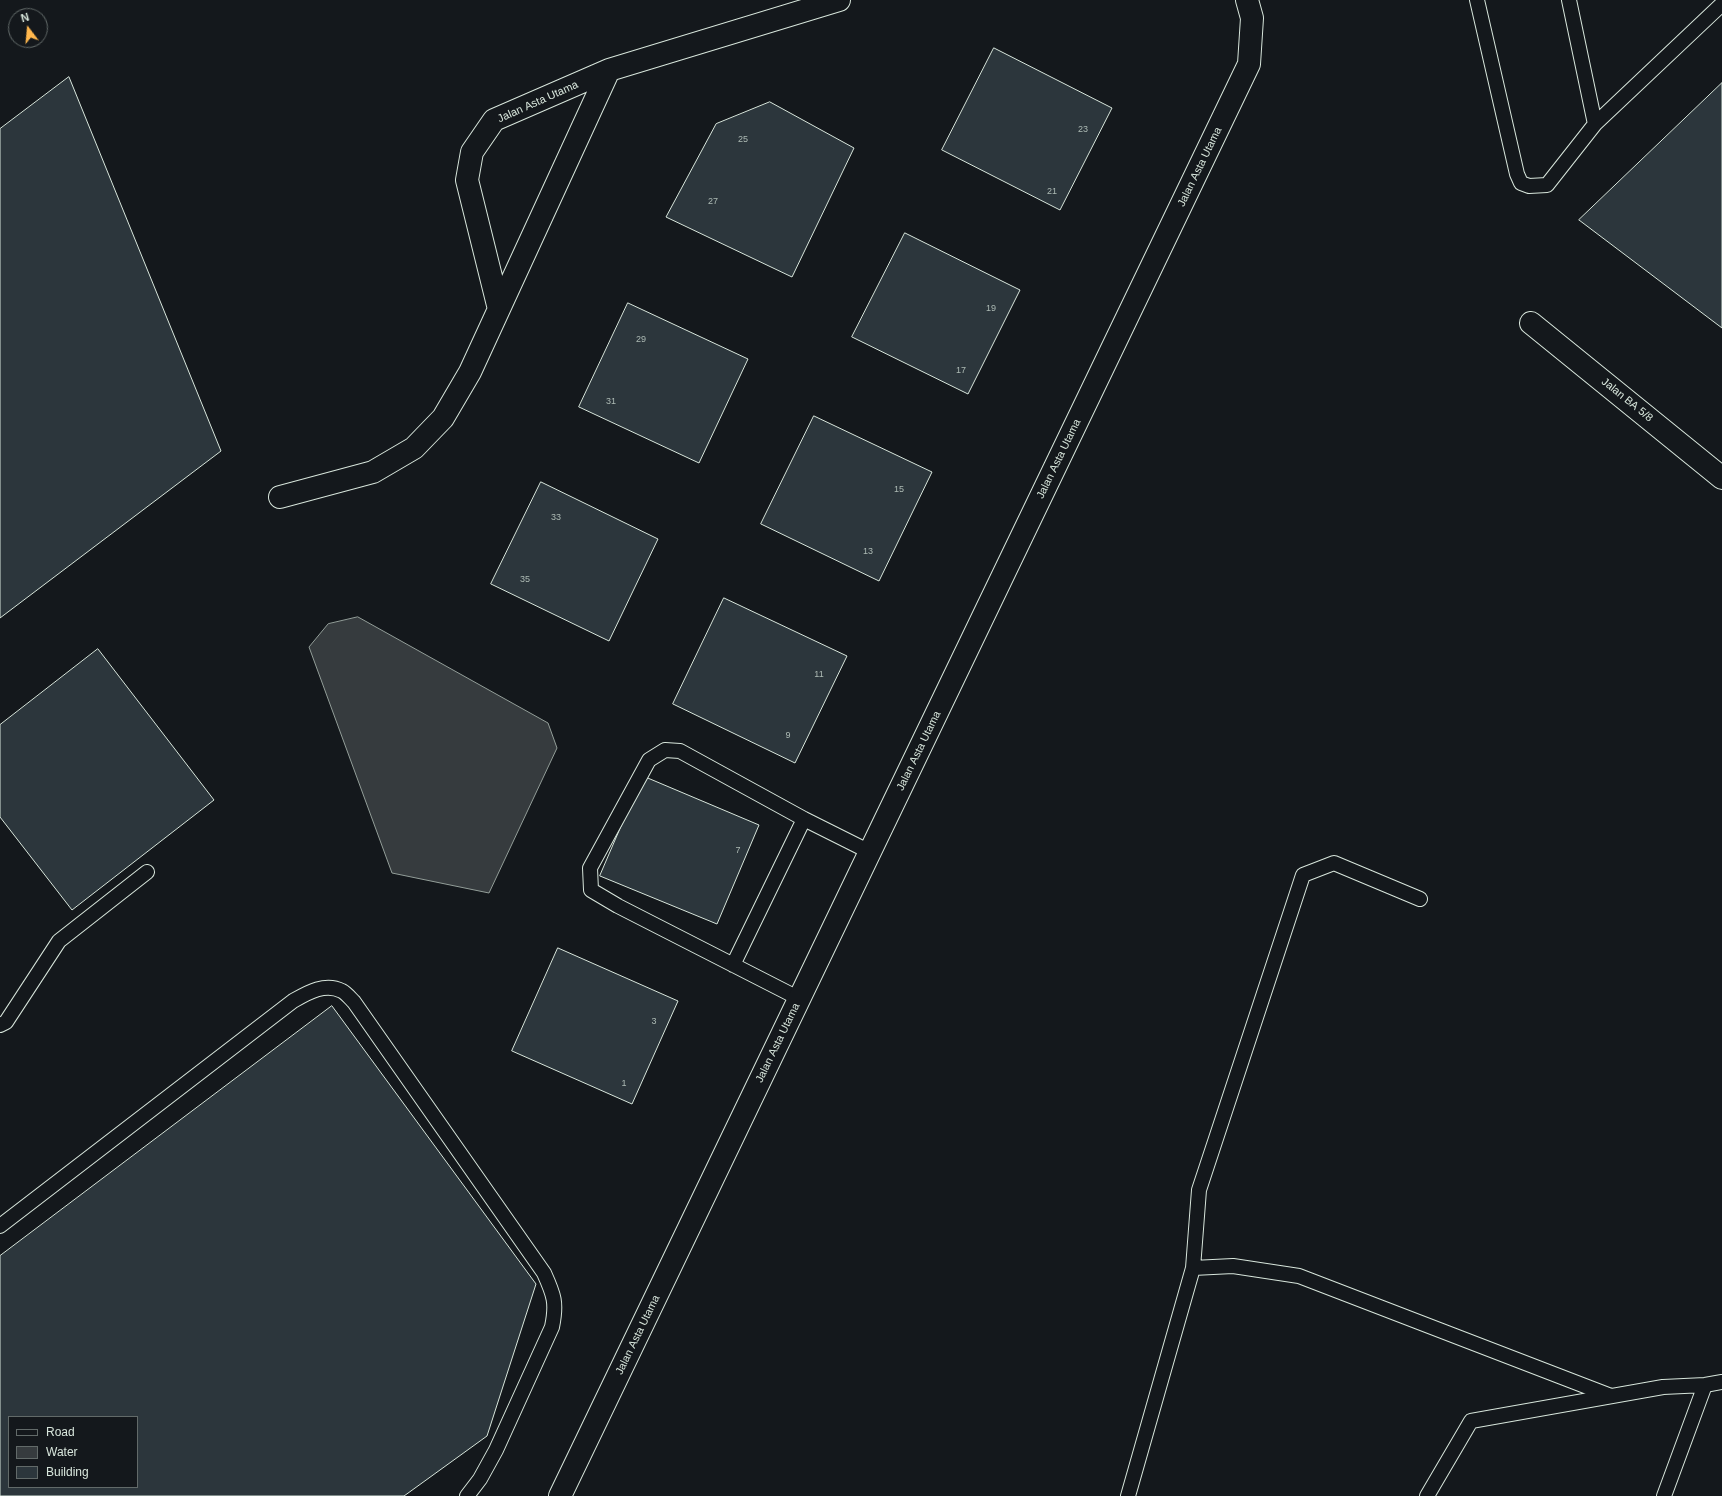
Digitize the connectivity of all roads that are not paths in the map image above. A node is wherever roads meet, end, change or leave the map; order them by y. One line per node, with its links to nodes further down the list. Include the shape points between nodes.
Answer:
1 (839, 0): 6 (street, Jalan Asta Utama)
2 (1247, 0): 13 (street, Jalan Asta Utama, via 1252,18 1249,64)
3 (1476, 0): 7 (lane, via 1520,183 1529,186 1547,184)
4 (1569, 0): 7 (lane)
5 (1722, 4): 7 (lane)
6 (609, 70): 8 (street); 8 (street, Jalan Asta Utama, via 494,120 472,152 467,180)
7 (1595, 124)
8 (499, 308): 11 (street, via 470,372 443,418 414,448 373,472)
9 (1531, 323): 10 (street, Jalan BA 5/8)
10 (1722, 478)
11 (280, 497)
12 (804, 819): 13 (lane); 16 (lane); 16 (lane, via 680,751 664,750 649,760 590,868 592,890 618,906)
13 (870, 852): 17 (street, Jalan Asta Utama)
14 (147, 872): 18 (lane, via 59,941 6,1022)
15 (1420, 900): 20 (lane, via 1334,864 1303,875 1199,1190)
16 (733, 964): 17 (lane)
17 (800, 999): 25 (street, Jalan Asta Utama)
18 (0, 1025)
19 (0, 1226): 24 (lane, via 293,1000 326,987 341,991 354,1002 540,1266 552,1291 556,1310 552,1327 496,1450)
20 (1193, 1268): 23 (lane, via 1233,1266 1299,1276); 26 (lane)
21 (1722, 1382): 22 (lane)
22 (1705, 1385): 23 (lane, via 1663,1386); 28 (lane)
23 (1611, 1396): 27 (lane, via 1471,1421)
24 (467, 1496)
25 (560, 1496)
26 (1128, 1496)
27 (1427, 1496)
28 (1664, 1496)

